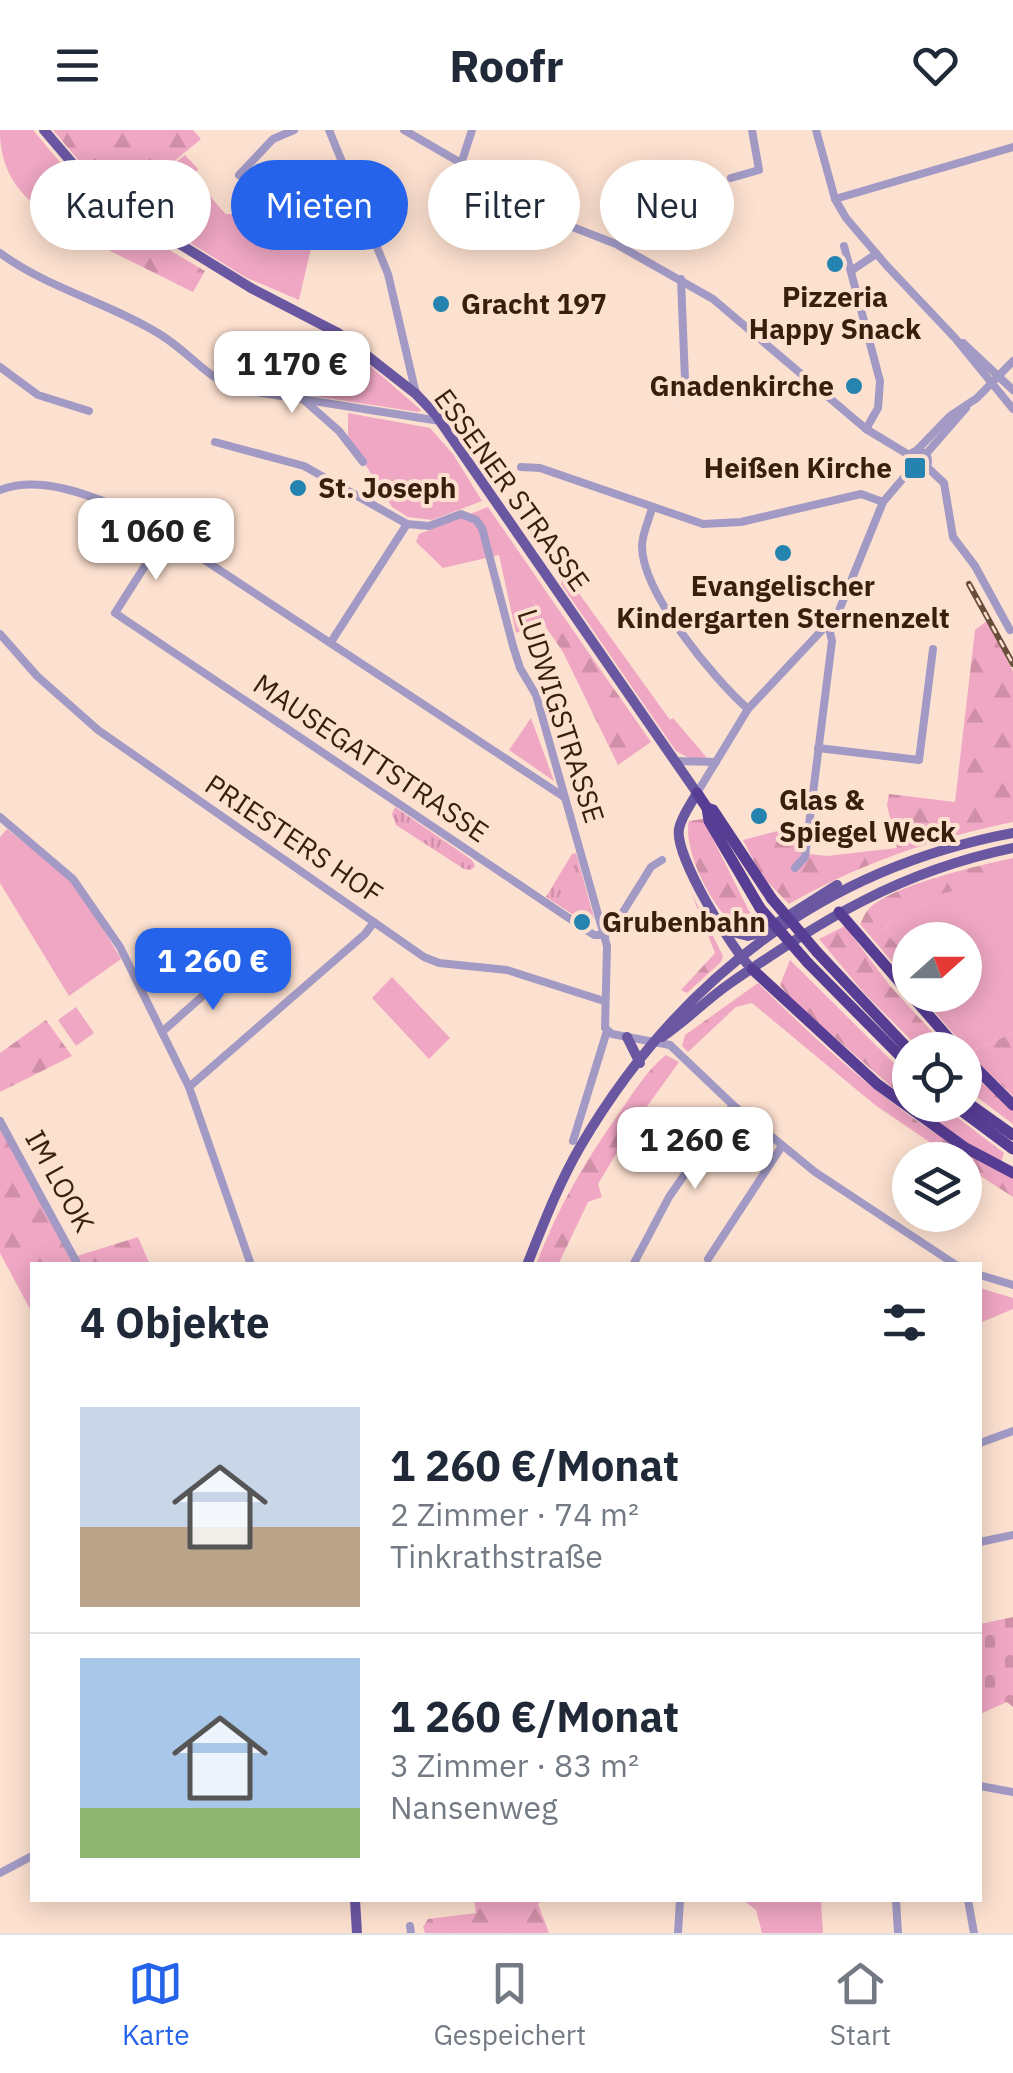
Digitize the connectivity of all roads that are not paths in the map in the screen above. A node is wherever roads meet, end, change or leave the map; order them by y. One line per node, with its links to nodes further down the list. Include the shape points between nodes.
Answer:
1 (44, 130): 26 (main road, ESSENER STRASSE, via 113,203 338,333)
2 (294, 130): 9 (street, via 272,138)
3 (329, 130): 26 (street, via 388,274)
4 (404, 130): 10 (street)
5 (472, 130): 11 (street)
6 (752, 130): 12 (street, via 759,170)
7 (816, 130): 13 (street)
8 (1013, 148): 13 (street)
9 (252, 160)
10 (454, 160)
11 (462, 160)
12 (734, 177)
13 (835, 198): 17 (street)
14 (580, 230): 19 (street)
15 (844, 246): 18 (street)
16 (0, 253): 28 (street, via 162,335 214,380)
17 (876, 254): 18 (street); 20 (street)
18 (851, 270): 32 (street, via 880,381 878,408)
19 (681, 279): 27 (street, via 685,380); 32 (street)
20 (955, 338): 23 (street); 24 (street)
21 (1013, 362): 23 (street)
22 (0, 367): 30 (street, via 38,395)
23 (1000, 376): 24 (street); 25 (street)
24 (992, 385): 29 (street); 34 (street)
25 (1013, 390)
26 (416, 394): 31 (main road, ESSENER STRASSE)
27 (676, 396)
28 (301, 398): 31 (street); 35 (street)
29 (1013, 409)
30 (89, 412)
31 (441, 421): 51 (main road, ESSENER STRASSE)
32 (866, 430): 34 (street)
33 (215, 442): 42 (street, via 304,466)
34 (917, 453): 37 (street); 38 (street)
35 (363, 462)
36 (521, 466): 41 (street)
37 (927, 467): 38 (street); 45 (street, via 944,484 953,536)
38 (911, 469): 40 (street)
39 (0, 490): 43 (street, via 36,484 78,493 134,513)
40 (883, 502): 41 (street, via 861,494 732,524 697,523); 44 (street, via 843,606)
41 (652, 508): 49 (street, via 642,546 656,588 682,634)
42 (408, 524): 47 (street); 54 (street, LUDWIGSTRASSE, via 428,526 461,514 482,528 512,646 536,695)
43 (166, 534): 47 (street); 66 (street, MAUSEGATTSTRASSE, via 115,613 594,935)
44 (828, 624): 49 (street); 50 (street, via 832,641)
45 (1010, 630)
46 (0, 634): 64 (street, PRIESTERS HOF, via 98,730)
47 (332, 642): 54 (street)
48 (933, 649): 50 (street, via 919,760)
49 (748, 709): 52 (street)
50 (818, 748): 60 (street, via 805,857)
51 (675, 760): 52 (street); 53 (main road, ESSENER STRASSE)
52 (716, 762): 53 (street)
53 (697, 793): 55 (highway); 65 (main road, via 680,825 680,848)
54 (564, 798): 66 (street, LUDWIGSTRASSE)
55 (708, 808): 75 (highway, bridge, via 772,900); 79 (highway, bridge, via 709,821 760,908)
56 (0, 818): 74 (street, via 80,887 120,947)
57 (1013, 833): 61 (main road)
58 (1013, 848): 63 (main road, via 914,876)
59 (662, 860): 66 (street, via 651,866)
60 (795, 868)
61 (857, 881): 62 (main road); 65 (main road, via 823,891 761,932)
62 (821, 902): 63 (main road); 67 (main road)
63 (839, 912): 69 (main road); 70 (highway)
64 (374, 922): 71 (street, PRIESTERS HOF, via 439,963 507,970); 82 (street)
65 (724, 930): 67 (main road)
66 (605, 936): 71 (street, LUDWIGSTRASSE)
67 (740, 957): 69 (main road); 78 (main road)
68 (241, 962): 74 (street)
69 (752, 969): 78 (main road); 92 (highway, via 878,1084)
70 (892, 974)
71 (604, 1001): 73 (street, LUDWIGSTRASSE)
72 (925, 1012): 76 (highway)
73 (608, 1031): 77 (street); 89 (street)
74 (162, 1032): 82 (street)
75 (892, 1032)
76 (943, 1032)
77 (626, 1037): 78 (street); 80 (main road)
78 (657, 1040): 80 (main road); 83 (street, via 675,1048)
79 (892, 1048)
80 (640, 1063): 96 (main road, via 580,1147)
81 (982, 1074): 84 (highway)
82 (189, 1087): 95 (street)
83 (732, 1105): 90 (street); 97 (street)
84 (1013, 1105)
85 (982, 1112): 88 (highway)
86 (0, 1121): 94 (street, IM LOOK)
87 (977, 1122): 91 (highway)
88 (1013, 1135)
89 (573, 1141)
90 (782, 1146): 93 (street); 98 (street)
91 (1013, 1149)
92 (1013, 1173)
93 (708, 1258)
94 (76, 1262)
95 (250, 1262)
96 (528, 1262)
97 (634, 1262)
98 (951, 1262)
99 (982, 1276): 100 (street)
100 (1013, 1286)
101 (1013, 1431): 102 (street)
102 (982, 1442)
103 (1013, 1535): 104 (street)
104 (982, 1542)
105 (982, 1786): 106 (street)
106 (1013, 1792)
107 (30, 1857): 108 (street)
108 (0, 1872)
109 (355, 1902): 113 (main road)
110 (680, 1902): 114 (street)
111 (896, 1902): 115 (street)
112 (968, 1902): 116 (street)
113 (357, 1933)
114 (678, 1933)
115 (898, 1933)
116 (974, 1933)

